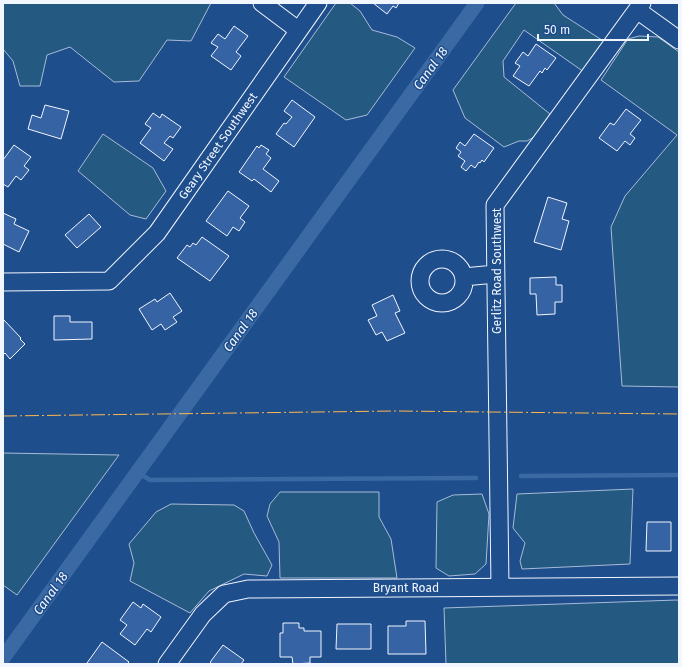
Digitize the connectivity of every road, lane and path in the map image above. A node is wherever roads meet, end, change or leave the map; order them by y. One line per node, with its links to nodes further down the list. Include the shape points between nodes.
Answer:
1 (262, 3): 4 (street)
2 (318, 3): 4 (street, Geary Street Southwest)
3 (640, 7): 5 (street); 6 (street, Gerlitz Road Southwest, via 495,205)
4 (298, 30): 8 (street, Geary Street Southwest, via 158,233 109,281)
5 (679, 40)
6 (496, 274): 7 (street); 10 (street, Gerlitz Road Southwest)
7 (464, 278)
8 (3, 282)
9 (679, 586): 10 (street, Bryant Road)
10 (500, 587): 11 (street, Bryant Road, via 248,589 224,594 203,614)
11 (167, 664)

